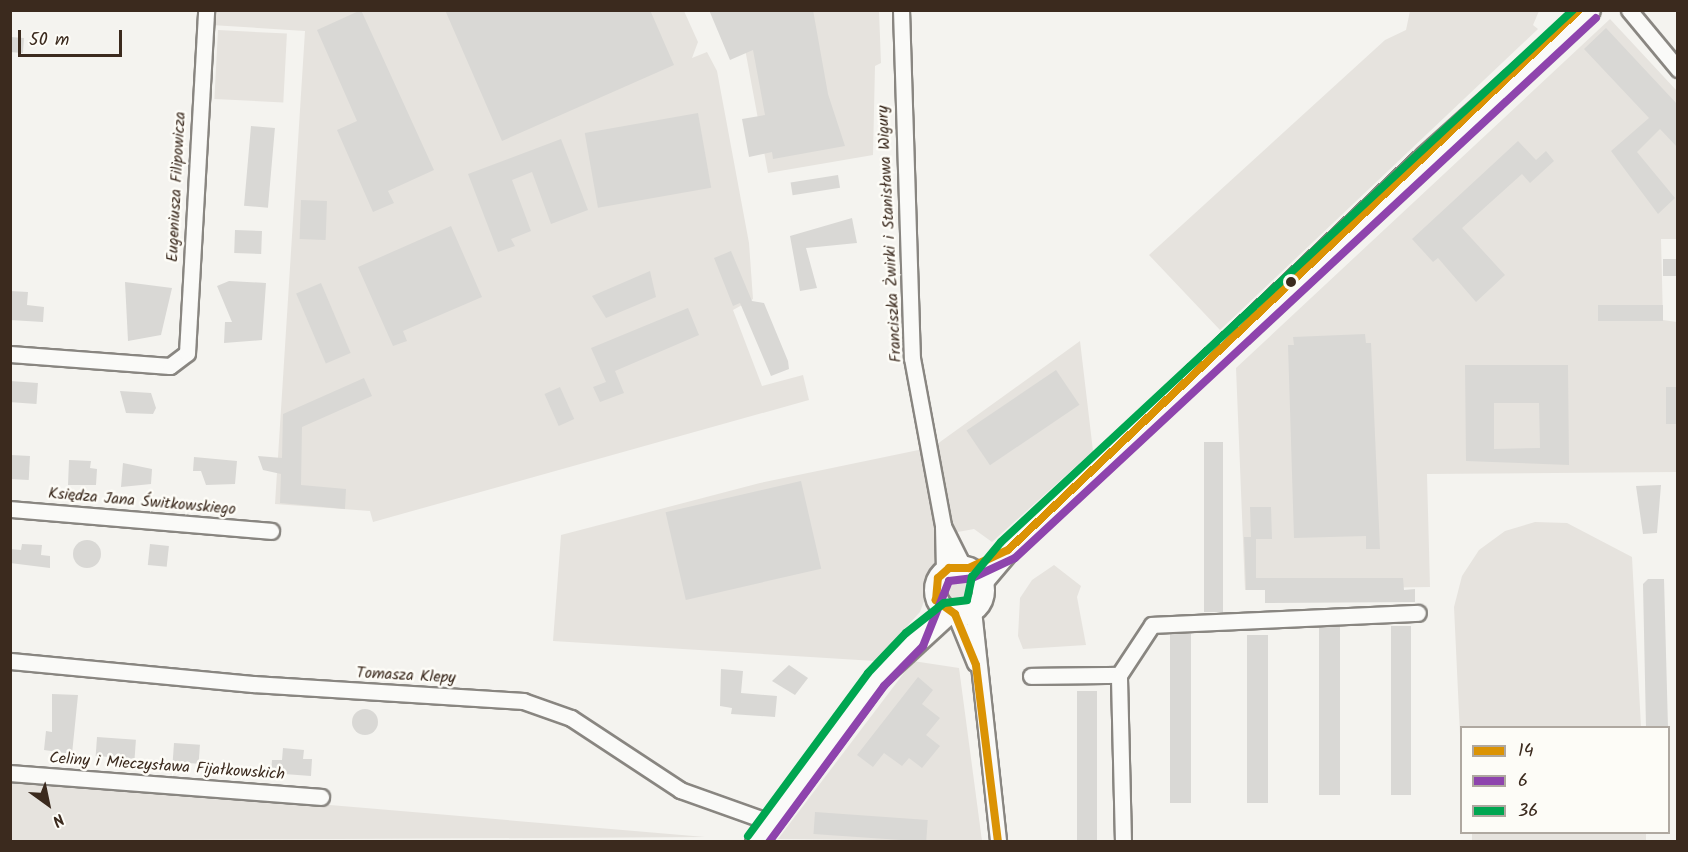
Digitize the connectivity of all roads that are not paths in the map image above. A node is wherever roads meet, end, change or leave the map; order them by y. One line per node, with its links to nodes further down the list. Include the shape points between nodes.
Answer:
1 (206, 10): 8 (street, Eugeniusza Filipowicza, via 190,343 179,362)
2 (901, 10): 11 (street, Franciszka Żwirki i Stanisława Wigury, via 912,358 943,526)
3 (1580, 10): 6 (street)
4 (1589, 10): 6 (street)
5 (1629, 10): 7 (street)
6 (1563, 30): 11 (street, via 1008,550)
7 (1677, 69)
8 (10, 354)
9 (10, 509): 10 (street, Księdza Jana Świtkowskiego)
10 (271, 531)
11 (964, 572): 12 (street, via 936,582); 12 (street, via 981,599)
12 (953, 608): 19 (street, via 876,679); 21 (street, via 976,665)
13 (1418, 612): 15 (street, via 1152,625 1135,644)
14 (10, 660): 19 (street, Tomasza Klepy, via 253,684 524,701 571,718 680,790)
15 (1119, 675): 16 (street); 22 (street)
16 (1031, 676)
17 (10, 773): 18 (street, Celiny i Mieczysława Fijałkowskich)
18 (321, 796)
19 (770, 822): 20 (street)
20 (756, 842)
21 (998, 842)
22 (1122, 842)

